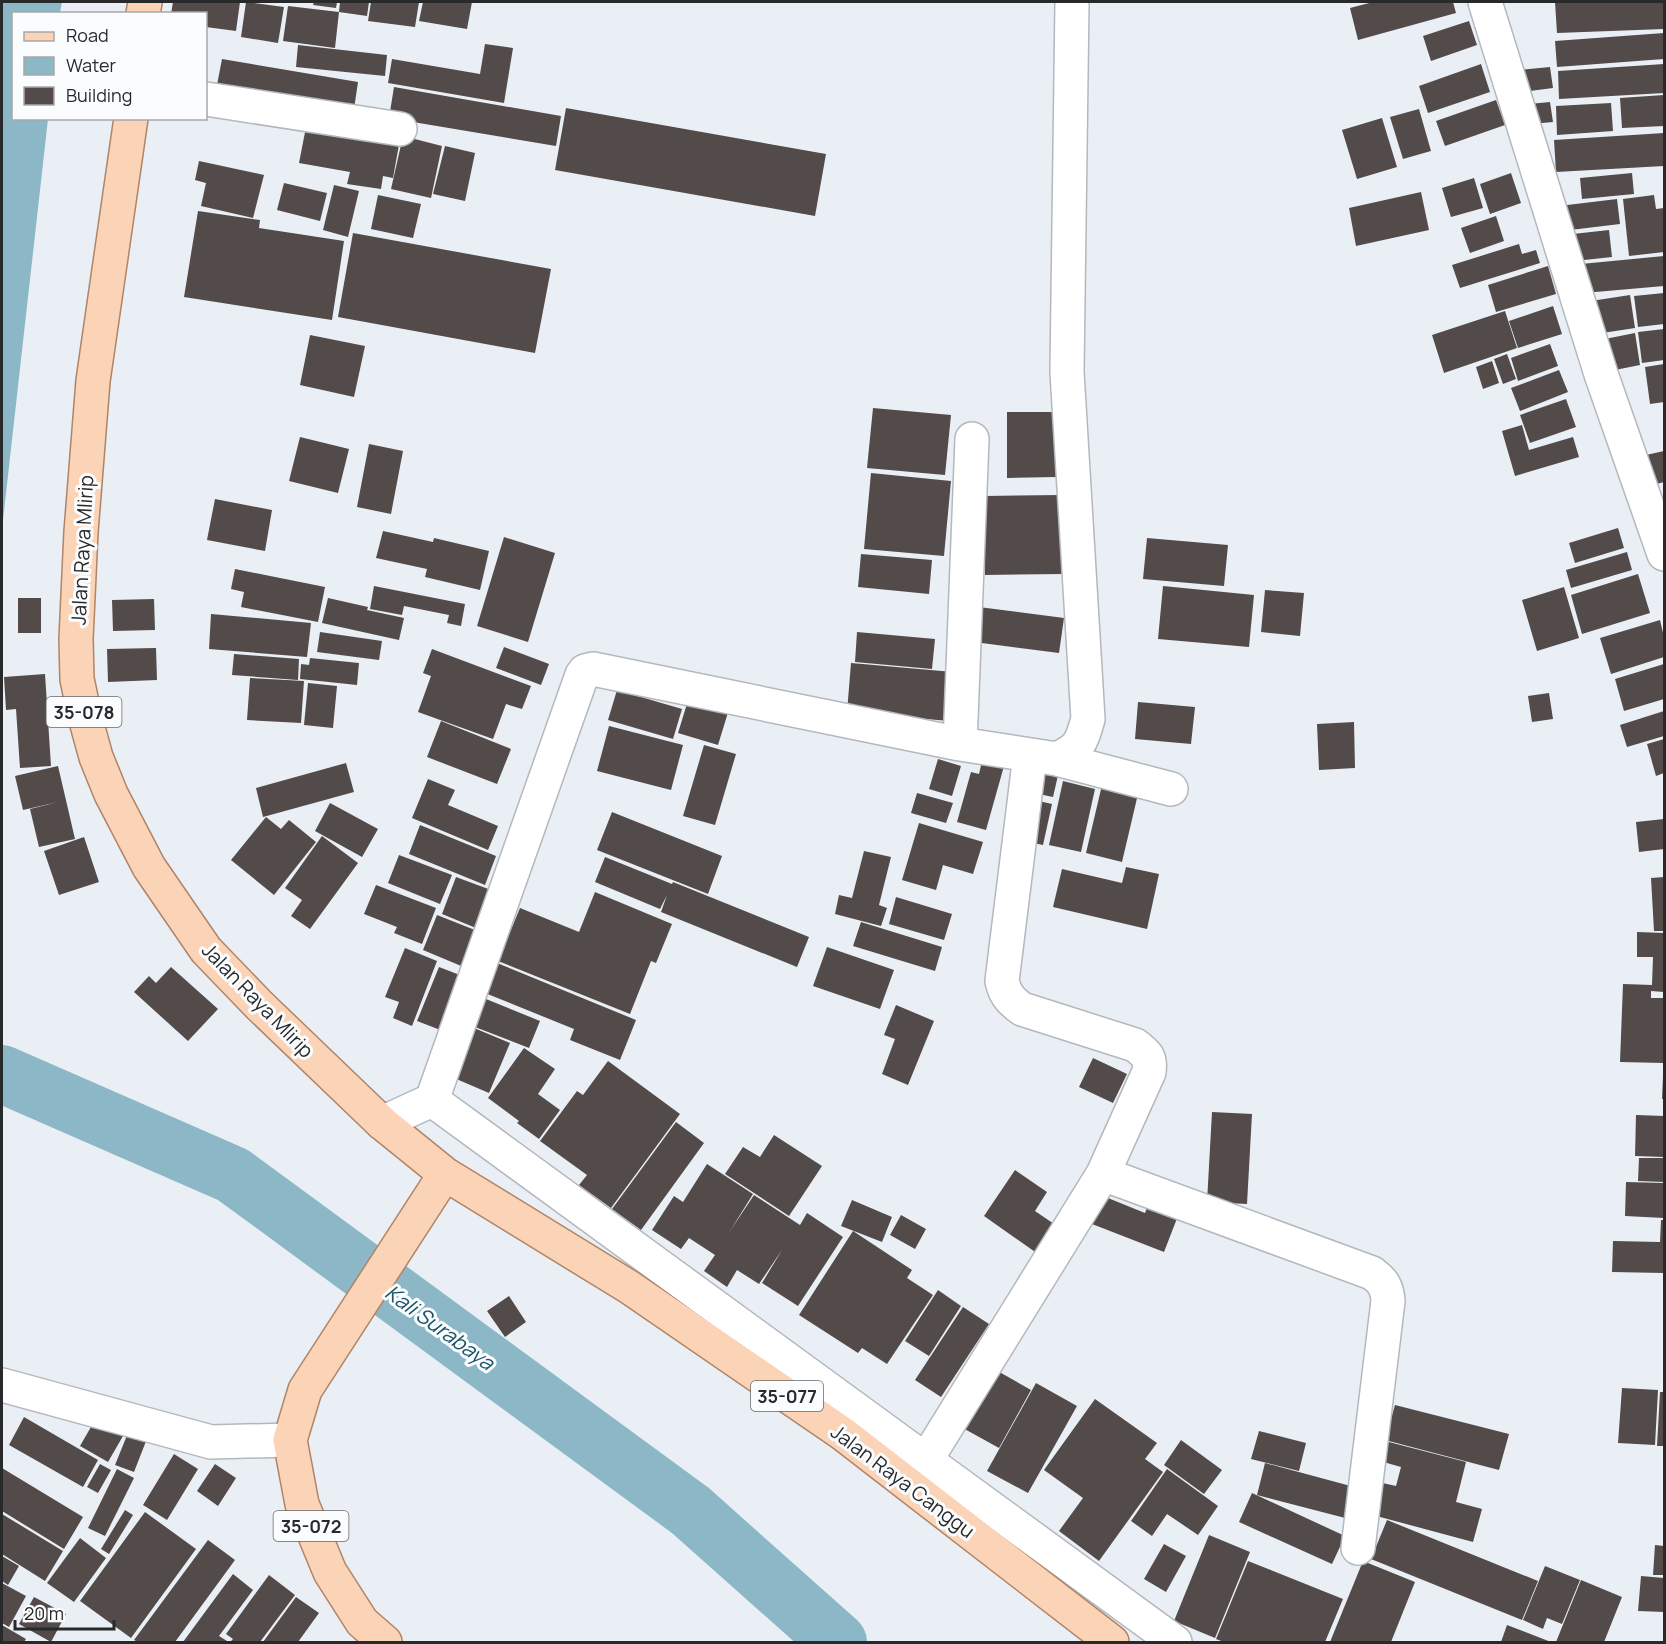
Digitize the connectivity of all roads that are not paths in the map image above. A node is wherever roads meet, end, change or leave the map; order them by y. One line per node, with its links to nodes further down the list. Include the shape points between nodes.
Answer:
1 (1072, 2): 9 (street, via 1067,372 1088,720 1073,752)
2 (1485, 2): 7 (street, via 1601,374)
3 (207, 99): 5 (street)
4 (131, 120): 12 (main road, Jalan Raya Mlirip / 35-078, via 93,381 81,532 77,678 96,757 149,867 206,950)
5 (400, 129)
6 (972, 439): 8 (street)
7 (1665, 554)
8 (960, 744): 9 (street); 11 (street, via 593,669 585,671)
9 (1044, 757): 10 (street); 14 (street, via 1002,981 1005,993 1022,1009 1135,1045 1147,1055 1149,1072)
10 (1171, 789)
11 (432, 1100): 12 (street); 17 (street)
12 (382, 1123): 13 (main road, Jalan Raya Mlirip / 35-078)
13 (445, 1174): 16 (main road, 35-072, via 305,1390); 20 (main road, Jalan Raya Canggu / 35-077, via 629,1287 843,1434)
14 (1103, 1174): 17 (street); 18 (street, via 1372,1273 1387,1288)
15 (2, 1385): 16 (street, via 210,1442)
16 (290, 1440): 19 (main road, 35-072, via 302,1504 330,1572 362,1622)
17 (926, 1460): 21 (street)
18 (1358, 1548)
19 (385, 1642)
20 (1112, 1642)
21 (1175, 1642)

